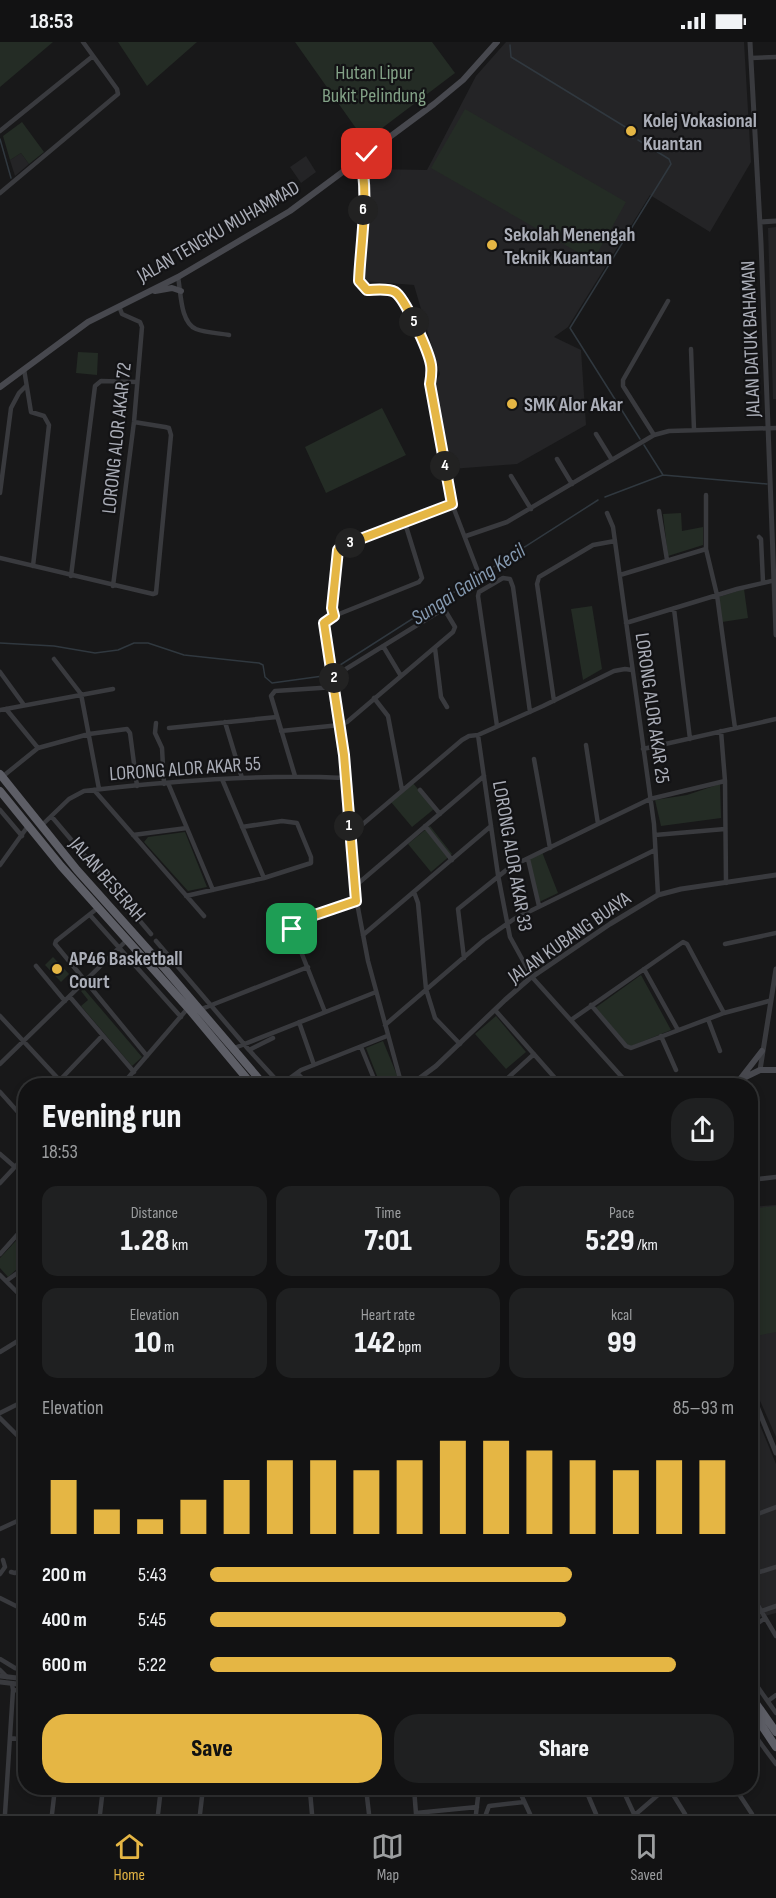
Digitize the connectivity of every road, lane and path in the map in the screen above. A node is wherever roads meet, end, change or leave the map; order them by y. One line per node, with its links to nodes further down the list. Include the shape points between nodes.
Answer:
1 (83, 42): 4 (street)
2 (497, 42): 8 (main road, JALAN TENGKU MUHAMMAD, via 463,80)
3 (750, 42): 6 (street, JALAN DATUK BAHAMAN)
4 (93, 56): 7 (street); 9 (street, via 117,88 116,97)
5 (776, 57): 6 (street)
6 (751, 58): 11 (street, JALAN DATUK BAHAMAN)
7 (0, 132)
8 (360, 160): 12 (main road, JALAN TENGKU MUHAMMAD, via 290,211); 36 (street, via 364,189 359,281 367,290 397,293 427,352)
9 (0, 194)
10 (776, 221): 11 (street)
11 (760, 222): 24 (street, JALAN DATUK BAHAMAN)
12 (178, 277): 13 (street); 14 (main road, JALAN TENGKU MUHAMMAD)
13 (181, 291): 14 (main road, via 172,288); 17 (street, via 190,324 199,330)
14 (147, 292): 16 (main road, JALAN TENGKU MUHAMMAD)
15 (668, 301): 28 (street, via 623,381)
16 (119, 306): 19 (main road, JALAN TENGKU MUHAMMAD, via 76,330); 20 (street, LORONG ALOR AKAR 72, via 122,314 141,325)
17 (230, 335)
18 (691, 349): 26 (street)
19 (24, 369): 21 (main road, JALAN TENGKU MUHAMMAD); 22 (street)
20 (137, 382): 23 (street, LORONG ALOR AKAR 72); 51 (street, via 106,380 95,386)
21 (1, 384)
22 (26, 386): 32 (street, via 11,408); 48 (street, via 31,412 47,417 49,424)
23 (134, 422): 54 (street, LORONG ALOR AKAR 72); 54 (street, via 169,428 171,435 157,591 153,594)
24 (768, 428): 25 (street); 26 (street); 41 (street, JALAN DATUK BAHAMAN)
25 (776, 428)
26 (694, 430): 28 (street)
27 (596, 434): 30 (street)
28 (654, 435): 30 (street)
29 (557, 459): 33 (street)
30 (612, 460): 33 (street)
31 (511, 476): 37 (street)
32 (1, 478): 34 (street)
33 (572, 484): 37 (street)
34 (0, 493)
35 (706, 495): 45 (street)
36 (452, 504): 40 (street); 42 (street)
37 (531, 509): 42 (street)
38 (659, 511): 47 (street)
39 (607, 513): 44 (street, LORONG ALOR AKAR 25)
40 (405, 523): 57 (street, via 339,548); 57 (street, via 422,578 419,582)
41 (774, 534): 52 (street, JALAN DATUK BAHAMAN)
42 (466, 536): 49 (street)
43 (759, 537): 53 (street)
44 (615, 541): 50 (street, LORONG ALOR AKAR 25); 71 (street, via 593,544 539,577)
45 (706, 549): 47 (street); 55 (street)
46 (0, 558): 48 (street)
47 (667, 560): 50 (street)
48 (33, 566): 51 (street)
49 (477, 569)
50 (620, 575): 58 (street, LORONG ALOR AKAR 25)
51 (71, 576): 54 (street)
52 (775, 580): 53 (street); 59 (street, JALAN DATUK BAHAMAN)
53 (763, 582): 55 (street)
54 (113, 586)
55 (717, 595): 56 (street); 84 (street)
56 (674, 609): 58 (street); 89 (street)
57 (334, 616): 66 (street, via 324,623)
58 (626, 623): 63 (street, LORONG ALOR AKAR 25)
59 (776, 633)
60 (383, 646): 61 (street, via 445,610 454,630); 65 (street); 66 (street)
61 (435, 648): 65 (street); 73 (street, via 441,697)
62 (54, 659): 69 (street)
63 (632, 670): 71 (street, via 614,671); 92 (street, LORONG ALOR AKAR 25)
64 (0, 672): 72 (street)
65 (401, 676): 70 (street)
66 (333, 677): 67 (street)
67 (335, 687): 77 (street, via 275,691 271,696); 81 (street)
68 (113, 689): 69 (street)
69 (81, 694): 72 (street); 87 (street)
70 (374, 699): 81 (street); 104 (street, via 388,716)
71 (554, 701): 76 (street)
72 (24, 705): 74 (street)
73 (447, 707)
74 (6, 709): 75 (street); 91 (street)
75 (0, 710)
76 (530, 712): 82 (street); 82 (street, via 513,587 510,579 503,578 478,596)
77 (277, 717): 79 (street); 85 (street)
78 (776, 719): 84 (street)
79 (225, 722): 83 (street); 97 (street)
80 (156, 723): 101 (street)
81 (340, 725): 85 (street); 98 (street)
82 (497, 726): 88 (street)
83 (169, 728)
84 (735, 728): 86 (street)
85 (281, 731): 95 (street)
86 (721, 731): 89 (street); 100 (street)
87 (89, 734): 91 (street); 102 (street, via 130,730); 103 (street)
88 (478, 735): 96 (street, LORONG ALOR AKAR 33); 104 (street, via 462,740)
89 (690, 739): 92 (street)
90 (586, 745): 111 (street)
91 (38, 748): 94 (street)
92 (643, 749): 107 (street, LORONG ALOR AKAR 25)
93 (534, 759): 123 (street)
94 (1, 776): 113 (highway, JALAN BESERAH)
95 (295, 776): 97 (street, LORONG ALOR AKAR 55); 98 (street, LORONG ALOR AKAR 55)
96 (484, 776): 109 (street); 115 (street, LORONG ALOR AKAR 33)
97 (242, 778): 99 (street, LORONG ALOR AKAR 55)
98 (345, 778): 120 (street)
99 (222, 779): 101 (street, LORONG ALOR AKAR 55); 116 (street)
100 (725, 781): 107 (street); 118 (street)
101 (166, 783): 102 (street, LORONG ALOR AKAR 55); 117 (street)
102 (137, 786): 103 (street, LORONG ALOR AKAR 55)
103 (97, 790): 110 (street, LORONG ALOR AKAR 55, via 84,791); 119 (street)
104 (402, 790): 120 (street)
105 (420, 790): 109 (street)
106 (0, 791): 112 (highway, JALAN BESERAH)
107 (650, 799): 111 (street); 121 (street, LORONG ALOR AKAR 25)
108 (0, 810): 122 (street)
109 (440, 814): 114 (street)
110 (52, 817): 113 (street, LORONG ALOR AKAR 55); 127 (street)
111 (598, 824): 123 (street)
112 (28, 826): 122 (street); 141 (highway, JALAN BESERAH)
113 (40, 826): 129 (highway, JALAN BESERAH)
114 (425, 826): 126 (street); 134 (street)
115 (491, 826): 126 (street); 130 (street, LORONG ALOR AKAR 33)
116 (242, 827): 132 (street); 132 (street, via 282,821 299,825 310,862)
117 (187, 828): 119 (street); 135 (street)
118 (725, 829): 121 (street); 133 (street)
119 (133, 835): 138 (street)
120 (350, 835): 134 (street)
121 (655, 835): 124 (street, LORONG ALOR AKAR 25)
122 (22, 836): 128 (street)
123 (549, 848): 125 (street)
124 (655, 850): 137 (street, LORONG ALOR AKAR 25); 140 (street)
125 (528, 859): 130 (street); 140 (street)
126 (452, 860): 136 (street)
127 (89, 861): 129 (street); 146 (street)
128 (0, 865)
129 (77, 870): 154 (highway, JALAN BESERAH)
130 (498, 875): 144 (street, LORONG ALOR AKAR 33); 153 (street, via 458,909)
131 (776, 875): 133 (street, JALAN KUBANG BUAYA)
132 (264, 878): 135 (street)
133 (726, 883): 137 (street, JALAN KUBANG BUAYA)
134 (354, 887): 139 (street)
135 (213, 890): 138 (street)
136 (414, 892): 147 (street); 161 (street)
137 (658, 895): 159 (street, JALAN KUBANG BUAYA)
138 (186, 896): 143 (street)
139 (356, 901): 147 (street); 156 (street, via 293,924)
140 (539, 906): 144 (street)
141 (99, 907): 142 (street); 148 (highway, JALAN BESERAH)
142 (90, 915): 151 (street); 160 (street, via 55,943)
143 (204, 916)
144 (507, 924): 153 (street); 159 (street, LORONG ALOR AKAR 33)
145 (776, 933): 150 (street)
146 (151, 934)
147 (363, 935): 162 (street)
148 (127, 940): 151 (street); 167 (highway, JALAN BESERAH)
149 (156, 941): 152 (street)
150 (725, 944)
151 (120, 948): 160 (street); 173 (street)
152 (170, 957): 154 (street); 165 (street)
153 (464, 958): 161 (street)
154 (160, 963): 168 (highway, JALAN BESERAH)
155 (36, 966): 163 (street)
156 (308, 967): 165 (street); 170 (street)
157 (644, 969): 166 (street); 171 (street, via 686,943); 178 (street)
158 (776, 969): 164 (street)
159 (532, 977): 169 (street, JALAN KUBANG BUAYA); 175 (street, LORONG ALOR AKAR 33)
160 (86, 981): 163 (street); 192 (street)
161 (426, 989): 177 (street); 185 (street, via 435,1018)
162 (376, 992): 170 (street); 177 (street)
163 (68, 999): 179 (street); 183 (street)
164 (769, 1000): 171 (street); 190 (street)
165 (210, 1005): 168 (street); 184 (street)
166 (591, 1005): 175 (street); 181 (street, via 628,1048)
167 (188, 1008): 173 (street); 203 (highway, JALAN BESERAH)
168 (199, 1010): 187 (highway, JALAN BESERAH)
169 (495, 1010): 185 (street, JALAN KUBANG BUAYA); 191 (street)
170 (324, 1012): 176 (street)
171 (724, 1013): 174 (street)
172 (0, 1016): 183 (street)
173 (180, 1017): 192 (street)
174 (708, 1019): 178 (street); 189 (street)
175 (571, 1020): 213 (street, LORONG ALOR AKAR 33)
176 (299, 1022): 184 (street); 194 (street)
177 (385, 1025): 180 (street)
178 (678, 1030): 181 (street)
179 (102, 1036): 198 (street); 201 (street)
180 (387, 1036): 186 (street); 209 (street)
181 (662, 1036): 195 (street)
182 (273, 1038): 188 (street)
183 (24, 1042): 193 (street); 200 (street)
184 (244, 1044): 187 (street); 188 (street)
185 (460, 1044): 210 (street, JALAN KUBANG BUAYA)
186 (361, 1047): 194 (street); 208 (street)
187 (232, 1049): 204 (highway, JALAN BESERAH)
188 (249, 1050): 205 (street)
189 (720, 1051)
190 (762, 1051): 196 (street); 214 (main road)
191 (534, 1054): 211 (street); 212 (street)
192 (147, 1056): 198 (street)
193 (0, 1064)
194 (314, 1065): 199 (street)
195 (676, 1070)
196 (760, 1070): 197 (main road); 215 (main road)
197 (776, 1070)
198 (134, 1071): 202 (street)
199 (297, 1073): 206 (street); 207 (street)
200 (58, 1078)
201 (62, 1078)
202 (128, 1078)
203 (247, 1078)
204 (258, 1078)
205 (274, 1078)
206 (290, 1078)
207 (302, 1078)
208 (374, 1078)
209 (400, 1078)
210 (421, 1078)
211 (508, 1078)
212 (555, 1078)
213 (623, 1078)
214 (739, 1078)
215 (745, 1078)
216 (0, 1092): 217 (street)
217 (18, 1112)
218 (0, 1154): 220 (street)
219 (18, 1164): 220 (street)
220 (15, 1167): 223 (street)
221 (776, 1177): 222 (street)
222 (758, 1179)
223 (0, 1183)
224 (18, 1234): 225 (street)
225 (0, 1254)
226 (18, 1273): 228 (street)
227 (0, 1275): 228 (street)
228 (6, 1281): 229 (street)
229 (18, 1293)
230 (18, 1341): 231 (street)
231 (1, 1349)
232 (18, 1404): 234 (street)
233 (758, 1409): 237 (street)
234 (0, 1413)
235 (0, 1418): 236 (street)
236 (18, 1436)
237 (776, 1453)
238 (776, 1507): 239 (street)
239 (758, 1514)
240 (18, 1521): 241 (street)
241 (0, 1529)
242 (3, 1560): 247 (street, via 5,1567)
243 (776, 1567): 246 (street)
244 (12, 1572): 245 (street)
245 (18, 1572)
246 (758, 1573)
247 (0, 1574)
248 (0, 1598): 251 (street)
249 (758, 1606): 252 (street)
250 (776, 1606): 252 (street)
251 (18, 1607)
252 (761, 1611): 253 (street); 254 (street)
253 (758, 1612)
254 (765, 1618): 255 (street); 256 (street)
255 (758, 1623)
256 (776, 1636)
257 (0, 1659): 258 (street)
258 (18, 1669)
259 (0, 1670): 261 (street)
260 (0, 1676): 261 (street)
261 (7, 1677): 262 (street); 265 (street)
262 (18, 1678)
263 (0, 1682): 265 (street)
264 (18, 1686): 265 (street)
265 (13, 1687): 267 (street); 274 (street)
266 (758, 1687): 269 (street)
267 (18, 1689)
268 (776, 1695): 269 (street)
269 (768, 1701): 271 (street)
270 (758, 1706): 273 (highway)
271 (776, 1713)
272 (758, 1720): 277 (highway)
273 (776, 1732)
274 (10, 1738): 275 (street); 280 (street)
275 (18, 1739)
276 (758, 1740): 278 (street)
277 (776, 1747)
278 (776, 1765)
279 (0, 1776): 280 (street)
280 (7, 1776): 297 (street)
281 (54, 1795): 298 (street)
282 (102, 1795): 299 (street)
283 (160, 1795): 300 (street)
284 (202, 1795): 301 (street)
285 (310, 1795): 302 (street)
286 (367, 1795): 303 (street)
287 (415, 1795): 304 (street)
288 (478, 1795): 296 (street)
289 (521, 1795): 295 (street)
290 (588, 1795): 308 (street)
291 (626, 1795): 309 (street)
292 (658, 1795): 309 (street)
293 (672, 1795): 310 (street)
294 (740, 1795): 311 (street)
295 (524, 1802): 306 (street, via 492,1805 487,1807); 307 (street)
296 (477, 1807): 304 (street); 305 (street)
297 (5, 1814)
298 (52, 1814)
299 (100, 1814)
300 (158, 1814)
301 (200, 1814)
302 (312, 1814)
303 (369, 1814)
304 (416, 1814)
305 (476, 1814)
306 (486, 1814)
307 (530, 1814)
308 (596, 1814)
309 (635, 1814)
310 (686, 1814)
311 (752, 1814)

